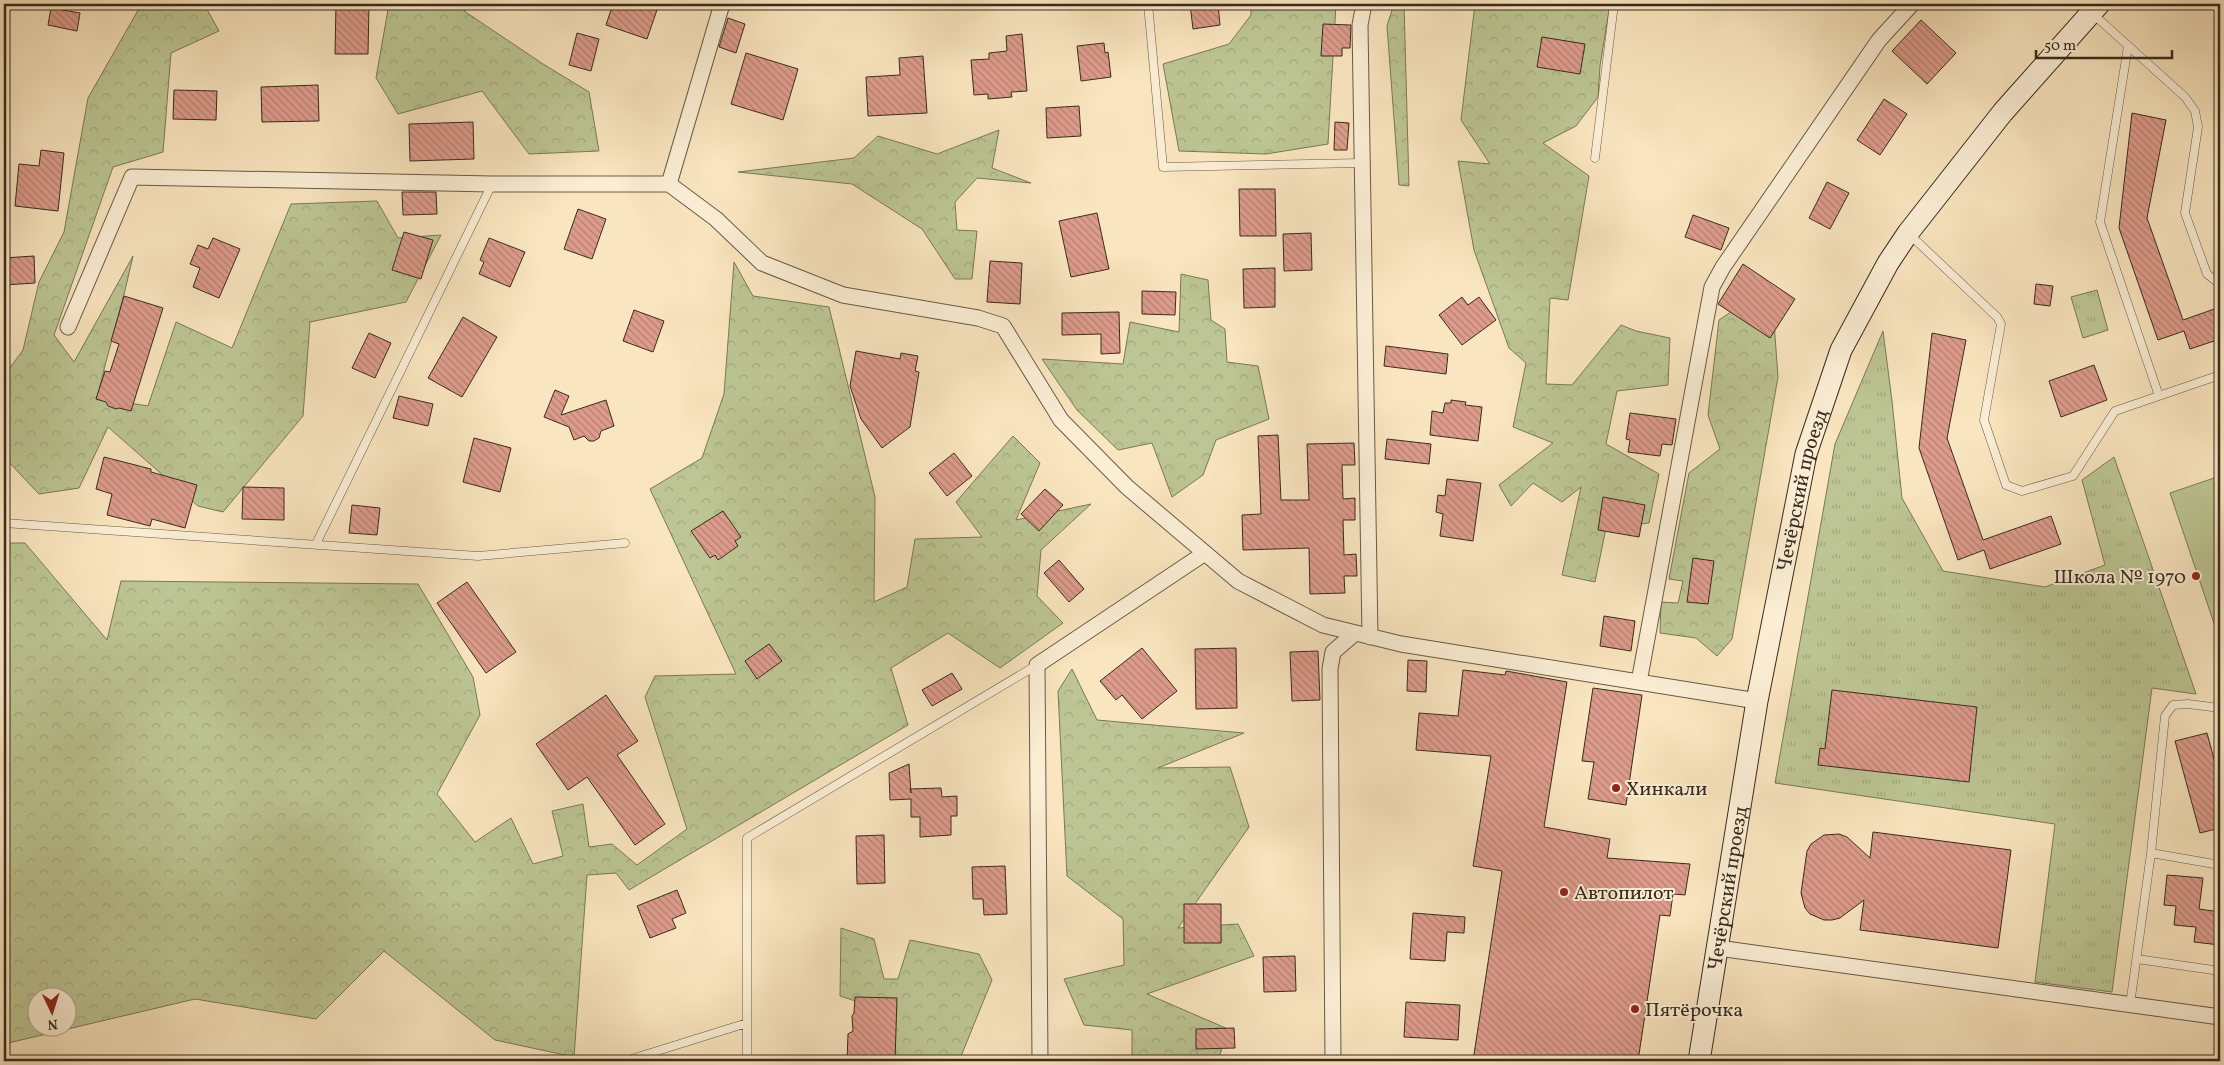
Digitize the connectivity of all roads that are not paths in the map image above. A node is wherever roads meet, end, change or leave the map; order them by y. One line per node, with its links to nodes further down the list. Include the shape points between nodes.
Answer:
1 (722, 4): 11 (street)
2 (1148, 4): 9 (lane, via 1163,167)
3 (1364, 4): 9 (street, via 1360,25)
4 (1614, 4): 8 (lane)
5 (1912, 4): 24 (street, via 1878,40 1723,266 1712,287)
6 (2095, 8): 7 (lane); 12 (main road, Чечёрский проезд, via 2003,112)
7 (2128, 46): 13 (lane, via 2185,97 2195,111 2198,127 2185,213 2207,274); 16 (lane, via 2100,222)
8 (1595, 158)
9 (1362, 163): 22 (street)
10 (492, 184): 11 (street); 14 (street, via 132,177); 19 (lane)
11 (669, 184): 20 (street, via 716,219 762,263 843,295 978,318 1003,326 1060,420 1127,487)
12 (1908, 233): 16 (lane, via 2001,324 1984,420 2006,485 2022,491 2072,476 2115,411); 25 (main road, Чечёрский проезд, via 1841,350 1806,454)
13 (2220, 282)
14 (68, 326)
15 (2220, 375): 16 (lane)
16 (2159, 396)
17 (4, 523): 19 (lane)
18 (625, 543): 19 (lane, via 478,556)
19 (316, 544)
20 (1205, 553): 21 (street, via 1238,581 1323,626); 23 (street)
21 (1355, 633): 22 (street); 38 (street, via 1333,652 1330,669)
22 (1370, 637): 24 (street)
23 (1037, 665): 34 (lane, via 747,838); 37 (street)
24 (1639, 682): 25 (street)
25 (1757, 701): 29 (main road, Чечёрский проезд)
26 (2220, 708): 27 (lane, via 2172,705 2164,716)
27 (2151, 853): 28 (lane); 30 (lane)
28 (2220, 865)
29 (1718, 948): 32 (street); 39 (main road, Чечёрский проезд)
30 (2137, 959): 31 (lane); 32 (lane)
31 (2220, 970)
32 (2130, 1004): 33 (street)
33 (2220, 1017)
34 (747, 1023): 35 (lane); 36 (lane)
35 (626, 1061)
36 (747, 1061)
37 (1040, 1061)
38 (1333, 1061)
39 (1699, 1061)

